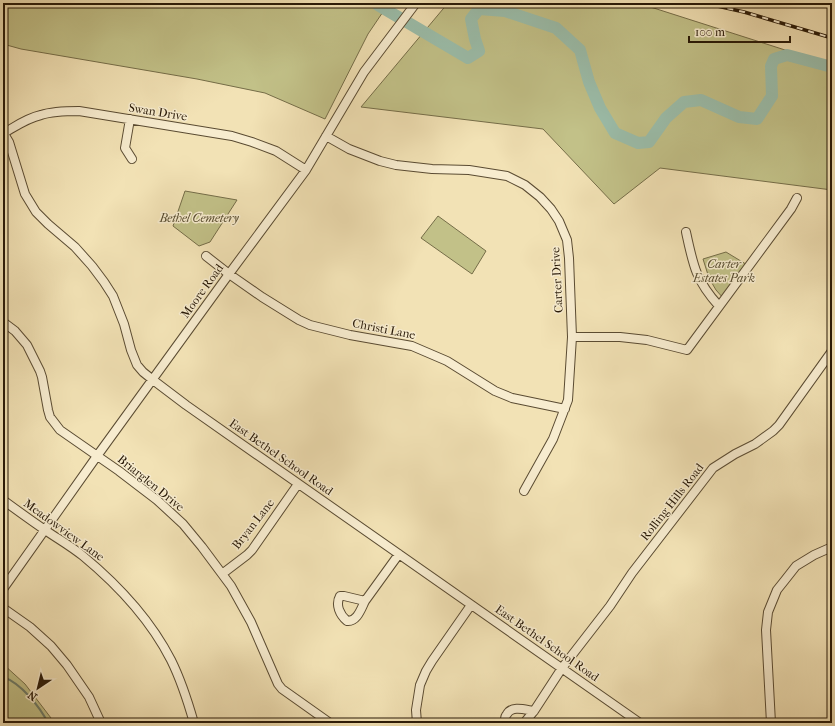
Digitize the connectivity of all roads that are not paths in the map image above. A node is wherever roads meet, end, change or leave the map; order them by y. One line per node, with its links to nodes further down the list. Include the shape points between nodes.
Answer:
1 (416, 3): 4 (street, Moore Road, via 364,72)
2 (130, 119): 3 (street, Swan Drive, via 79,111 56,112 41,114); 5 (street, via 126,148); 6 (street, Swan Drive, via 239,138 276,151)
3 (3, 133): 15 (street, East Bethel School Road, via 9,142 25,194 36,212 75,248 104,282 118,308 137,365)
4 (326, 136): 6 (street, Moore Road); 13 (street, Carter Drive, via 349,149 396,165 469,170 507,176 540,196 559,222 567,240)
5 (132, 159)
6 (306, 170): 10 (street, Moore Road)
7 (797, 198): 11 (street)
8 (686, 232): 11 (street, via 697,276)
9 (206, 256): 10 (street, Christi Lane)
10 (229, 274): 15 (street, Moore Road); 16 (street, Christi Lane, via 310,325 412,346 447,361 495,391 512,398)
11 (719, 306): 13 (street, via 687,350 647,340)
12 (3, 322): 17 (street, Briarglen Drive, via 27,345 40,370 48,410 54,422 60,430)
13 (572, 337): 16 (street, Carter Drive, via 568,400)
14 (832, 351): 29 (street, Rolling Hills Road, via 772,432 713,468)
15 (152, 380): 17 (street, Moore Road); 18 (street, East Bethel School Road)
16 (565, 409): 19 (street, Carter Drive, via 553,439)
17 (97, 456): 21 (street, Moore Road); 24 (street, Briarglen Drive, via 169,510)
18 (298, 484): 23 (street, East Bethel School Road); 24 (street, Bryan Lane, via 252,550)
19 (524, 491)
20 (3, 500): 21 (street, Meadowview Lane)
21 (45, 530): 25 (street, Moore Road); 33 (street, Meadowview Lane, via 82,555 131,601 144,617 171,660)
22 (832, 547): 38 (street, via 796,566 777,590 768,612 766,630)
23 (399, 554): 26 (street); 27 (street, East Bethel School Road)
24 (222, 574): 34 (street, Briarglen Drive, via 251,622 278,684)
25 (3, 589)
26 (365, 602)
27 (471, 605): 29 (street, East Bethel School Road); 35 (street, via 426,671 420,685 416,710)
28 (3, 608): 32 (street, via 30,627 68,665 89,697)
29 (562, 668): 30 (street, Rolling Hills Road); 31 (street, East Bethel School Road)
30 (534, 711): 36 (street, via 517,708 511,710 507,713); 37 (street, Rolling Hills Road)
31 (636, 722)
32 (101, 723)
33 (194, 723)
34 (330, 723)
35 (417, 723)
36 (506, 723)
37 (524, 723)
38 (771, 723)

